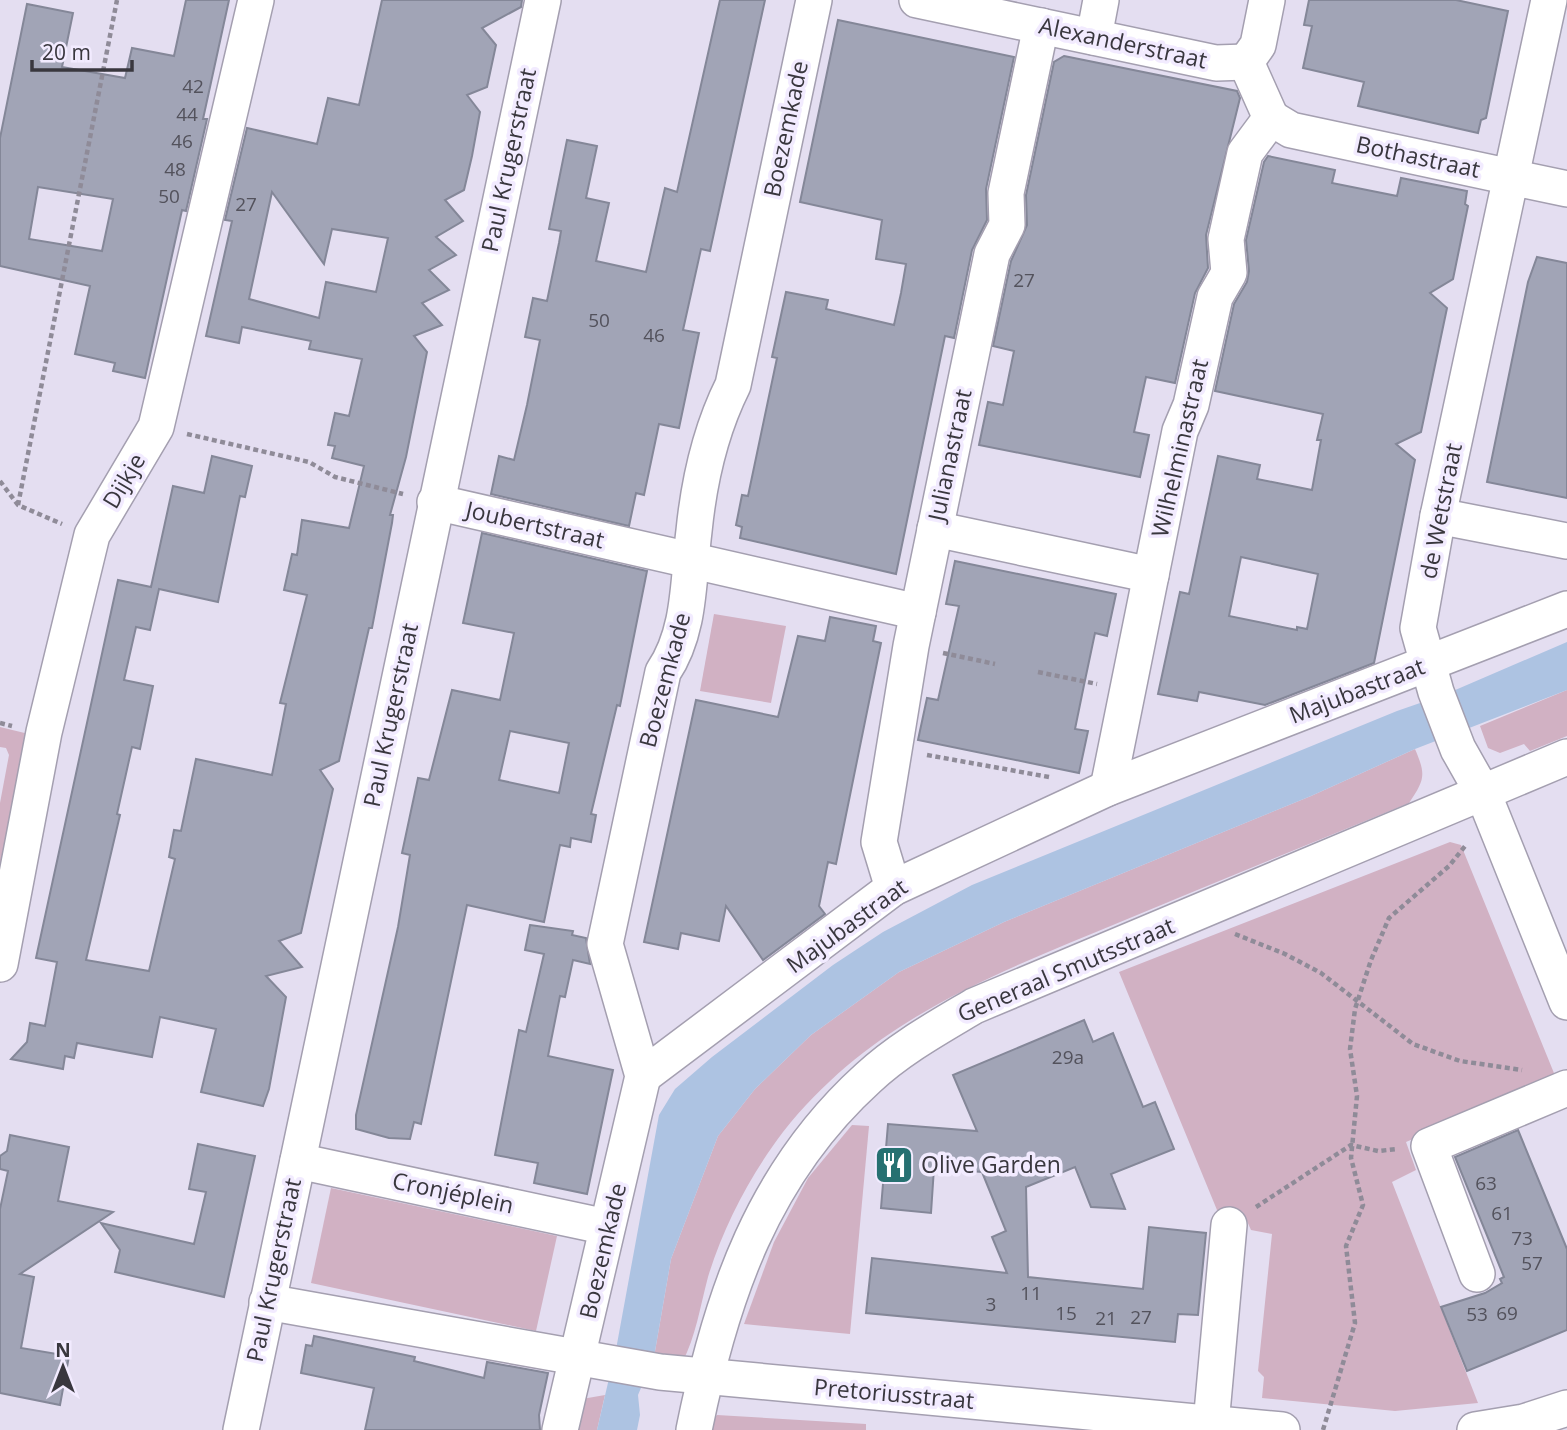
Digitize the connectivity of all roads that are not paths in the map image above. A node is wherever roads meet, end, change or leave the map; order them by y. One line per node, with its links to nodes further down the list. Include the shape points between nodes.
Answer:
1 (256, 0): 27 (street, Dijkje, via 156,427 92,536 44,732)
2 (543, 0): 14 (street, Paul Krugerstraat)
3 (814, 0): 18 (street, Boezemkade, via 733,385 715,421 694,531)
4 (917, 0): 8 (street, Alexanderstraat)
5 (1101, 0): 9 (street)
6 (1267, 0): 10 (street, via 1258,45)
7 (1549, 0): 12 (street, de Wetstraat)
8 (1041, 26): 9 (street, Alexanderstraat); 16 (street, Julianastraat, via 1006,193 1007,225 992,254)
9 (1094, 37): 10 (street, Alexanderstraat, via 1216,63)
10 (1246, 62): 11 (street)
11 (1271, 118): 12 (street, Bothastraat, via 1291,130); 19 (street, Wilhelminastraat, via 1245,153 1226,239 1229,273 1215,297 1191,405 1180,430)
12 (1511, 178): 13 (street, Bothastraat); 15 (street, de Wetstraat)
13 (1567, 189)
14 (435, 502): 18 (street, Joubertstraat); 31 (street, Paul Krugerstraat)
15 (1438, 516): 17 (street); 22 (street, de Wetstraat, via 1418,628)
16 (935, 529): 19 (street); 21 (street, Julianastraat)
17 (1567, 541)
18 (693, 561): 21 (street, Joubertstraat); 29 (street, Boezemkade, via 676,653 663,672 606,944)
19 (1151, 575): 24 (street, Wilhelminastraat)
20 (1567, 609): 22 (street, Majubastraat)
21 (918, 612): 26 (street, Julianastraat, via 879,842)
22 (1431, 678): 24 (street, Majubastraat); 25 (street, de Wetstraat, via 1458,749)
23 (1567, 757): 25 (street, Generaal Smutsstraat)
24 (1108, 788): 26 (street, Majubastraat)
25 (1487, 803): 28 (street, de Wetstraat); 37 (street, Generaal Smutsstraat, via 1204,910 974,1006 918,1039 867,1078 808,1142 766,1205 734,1281)
26 (893, 888): 29 (street, Majubastraat)
27 (0, 964)
28 (1567, 1002)
29 (643, 1076): 33 (street, Boezemkade)
30 (1561, 1090): 34 (street, via 1429,1146)
31 (298, 1161): 33 (street, Cronjéplein); 35 (street, Paul Krugerstraat)
32 (1229, 1224): 40 (street)
33 (607, 1227): 36 (street, Boezemkade)
34 (1477, 1274)
35 (267, 1301): 36 (street); 41 (street, Paul Krugerstraat)
36 (589, 1361): 37 (street, Pretoriusstraat); 42 (street, Boezemkade)
37 (705, 1377): 39 (street, Pretoriusstraat); 43 (street, Generaal Smutsstraat)
38 (1567, 1408): 45 (street, via 1524,1422)
39 (1006, 1417): 40 (street, Pretoriusstraat)
40 (1211, 1424): 44 (street, Pretoriusstraat)
41 (241, 1430)
42 (560, 1430)
43 (694, 1430)
44 (1282, 1430)
45 (1475, 1430)

